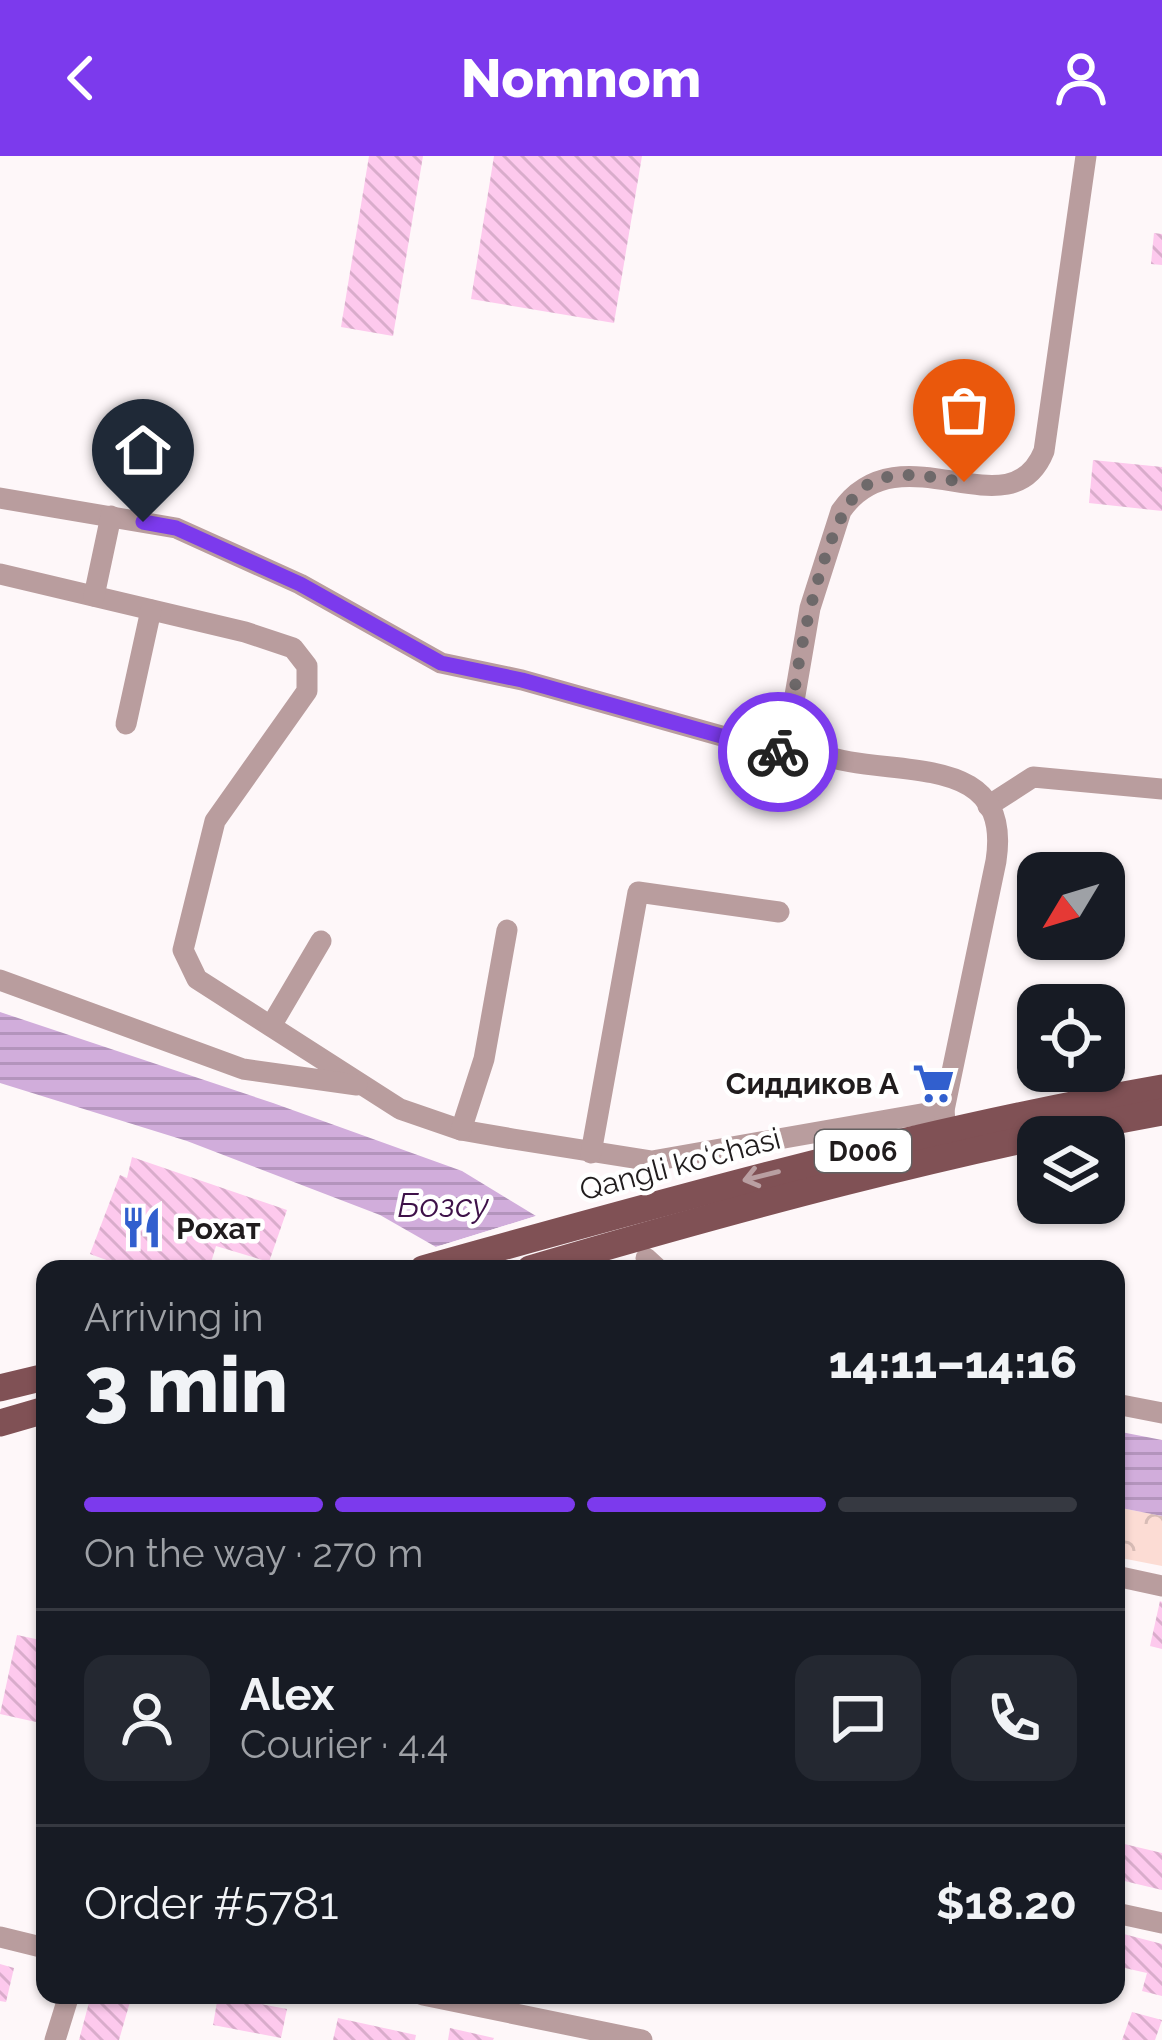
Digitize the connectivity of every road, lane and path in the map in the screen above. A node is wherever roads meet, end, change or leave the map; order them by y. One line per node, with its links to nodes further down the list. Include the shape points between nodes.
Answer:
1 (1086, 156): 8 (street, via 1041,459 1006,485 898,474 851,498 810,608 793,707)
2 (0, 498): 3 (street)
3 (111, 516): 5 (street); 8 (street, via 197,537 441,663 782,753)
4 (0, 574): 5 (street, Qangli ko‘chasi)
5 (94, 596): 6 (street, Qangli ko‘chasi)
6 (152, 610): 7 (street); 15 (street, Qangli ko‘chasi, via 293,648 307,666 307,691 215,821 183,950 197,979)
7 (125, 724)
8 (803, 742): 10 (street, via 831,758 953,776)
9 (1162, 790): 10 (street, via 1033,777)
10 (988, 806): 20 (street, via 998,849)
11 (779, 912): 21 (street, Qangli ko‘chasi, via 638,892)
12 (508, 930): 19 (street, via 484,1059)
13 (321, 941): 15 (street)
14 (0, 980): 16 (street, via 243,1069)
15 (272, 1026): 16 (street, Qangli ko‘chasi)
16 (363, 1086): 19 (street, Qangli ko‘chasi)
17 (1162, 1088): 20 (main road, Qangli ko‘chasi / D006)
18 (1162, 1112): 20 (main road, Qangli ko‘chasi / D006)
19 (461, 1130): 21 (street, Qangli ko‘chasi)
20 (947, 1132): 21 (street, Qangli ko‘chasi, via 652,1161); 22 (main road, Qangli ko‘chasi / D006, one-way to 22); 23 (main road, Qangli ko‘chasi / D006, via 739,1208)
21 (591, 1153)
22 (455, 1260)
23 (561, 1260)
24 (36, 1379): 25 (main road)
25 (0, 1388)
26 (1125, 1406): 28 (street)
27 (36, 1413): 29 (main road)
28 (1162, 1413)
29 (0, 1423)
30 (1125, 1578): 31 (street)
31 (1162, 1586)
32 (1125, 1915): 33 (street)
33 (1162, 1923)
34 (0, 1937): 35 (street)
35 (36, 1946)
36 (66, 2004): 39 (street)
37 (465, 2004): 38 (street)
38 (586, 2035): 40 (street)
39 (55, 2040)
40 (643, 2040)

